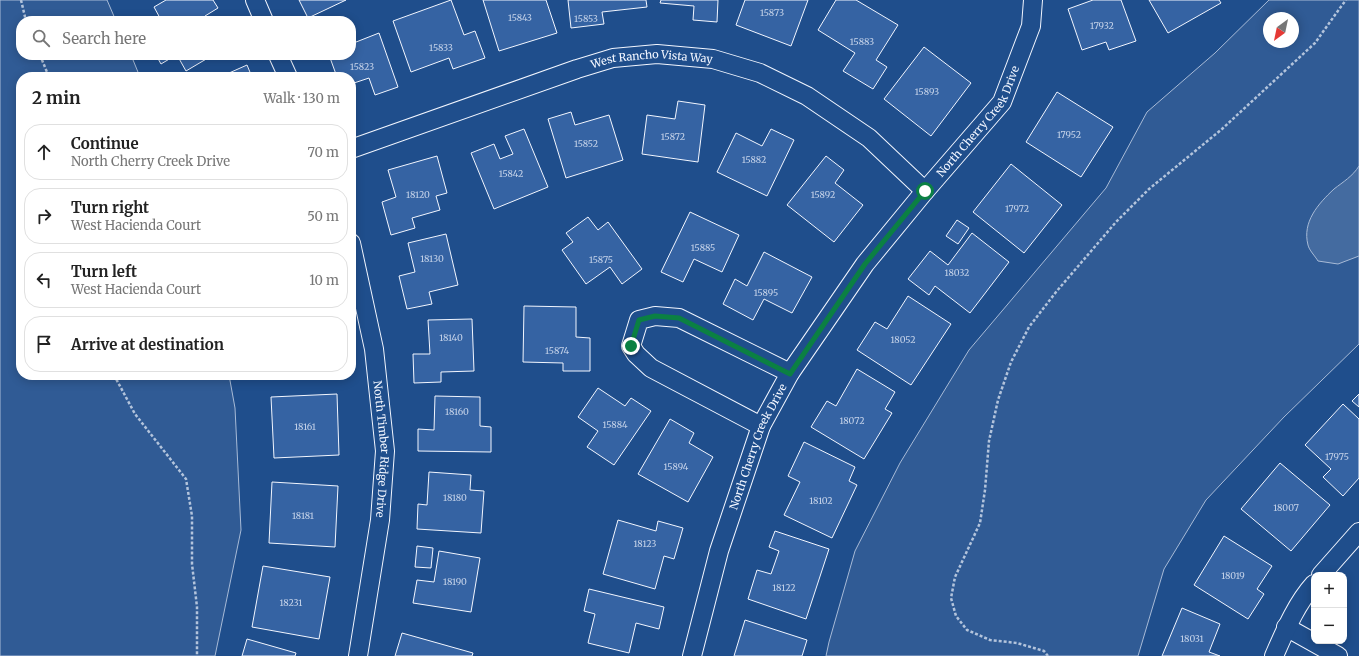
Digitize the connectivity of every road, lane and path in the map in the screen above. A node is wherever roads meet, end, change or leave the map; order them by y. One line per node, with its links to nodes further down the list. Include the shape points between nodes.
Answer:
1 (21, 0): 5 (path)
2 (255, 0): 6 (street)
3 (1033, 0): 12 (street, North Cherry Creek Drive, via 1031,26 1002,102)
4 (1346, 0): 24 (path, via 1315,43 1222,130 1149,189 1116,222 1029,327 1011,362 998,400 989,441 980,523 955,577 950,598 956,616 967,630 990,640 1017,643 1044,651)
5 (25, 16)
6 (262, 16)
7 (42, 60): 9 (path)
8 (280, 60): 10 (street)
9 (47, 72)
10 (286, 72)
11 (356, 147): 12 (street, West Rancho Vista Way, via 577,69 613,58 657,54 713,59 760,73 807,96 869,138)
12 (925, 191): 14 (street, North Cherry Creek Drive, via 865,264)
13 (356, 266): 22 (street, North Timber Ridge Drive, via 374,349 385,451 380,520)
14 (790, 374): 16 (street, North Cherry Creek Drive); 16 (street, via 679,318 655,316 639,320 631,346 651,368)
15 (117, 380): 21 (path, via 135,414 186,478 192,516)
16 (762, 426): 23 (street, North Cherry Creek Drive, via 719,552)
17 (1359, 532): 18 (street)
18 (1324, 572)
19 (1311, 587): 20 (street)
20 (1286, 627): 25 (street); 26 (street)
21 (197, 656)
22 (358, 656)
23 (692, 656)
24 (1048, 656)
25 (1274, 656)
26 (1338, 656)

